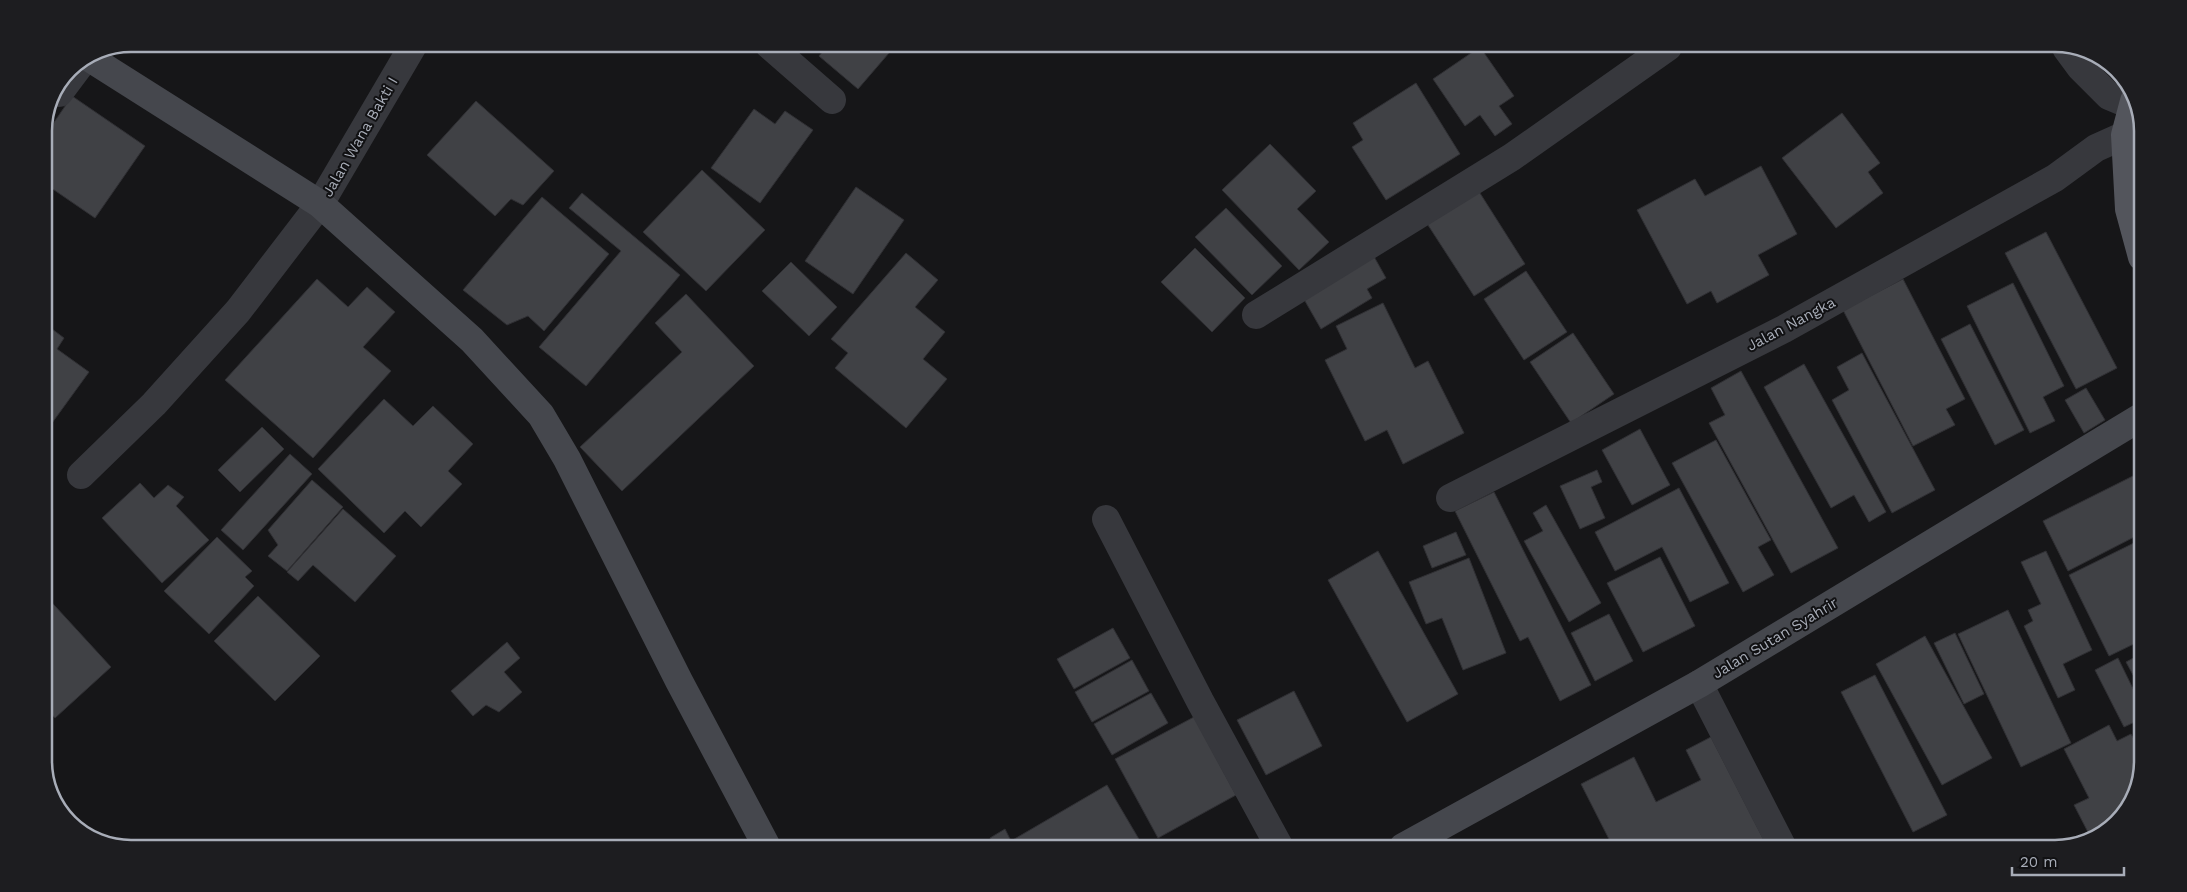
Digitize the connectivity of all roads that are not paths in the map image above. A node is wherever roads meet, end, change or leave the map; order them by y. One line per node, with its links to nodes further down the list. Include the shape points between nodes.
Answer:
1 (409, 52): 10 (street, Jalan Wana Bakti I)
2 (777, 52): 6 (street)
3 (1662, 52): 12 (street, via 1512,156)
4 (2071, 54): 7 (street, via 2109,96)
5 (95, 61): 10 (street)
6 (832, 100)
7 (2128, 102)
8 (2131, 110): 9 (main road)
9 (2125, 135): 11 (main road, via 2129,209); 15 (street, Jalan Nangka, via 2096,148 2055,178 1784,329)
10 (320, 204): 14 (street, Jalan Wana Bakti I, via 238,311 154,404); 18 (street, via 472,340 541,415)
11 (2134, 227)
12 (1256, 315)
13 (2134, 421): 17 (street, Jalan Sutan Syahrir)
14 (81, 475)
15 (1450, 498)
16 (1106, 519): 19 (street)
17 (1699, 684): 20 (street, Jalan Sutan Syahrir); 21 (street)
18 (763, 840)
19 (1276, 840)
20 (1416, 840)
21 (1779, 840)

